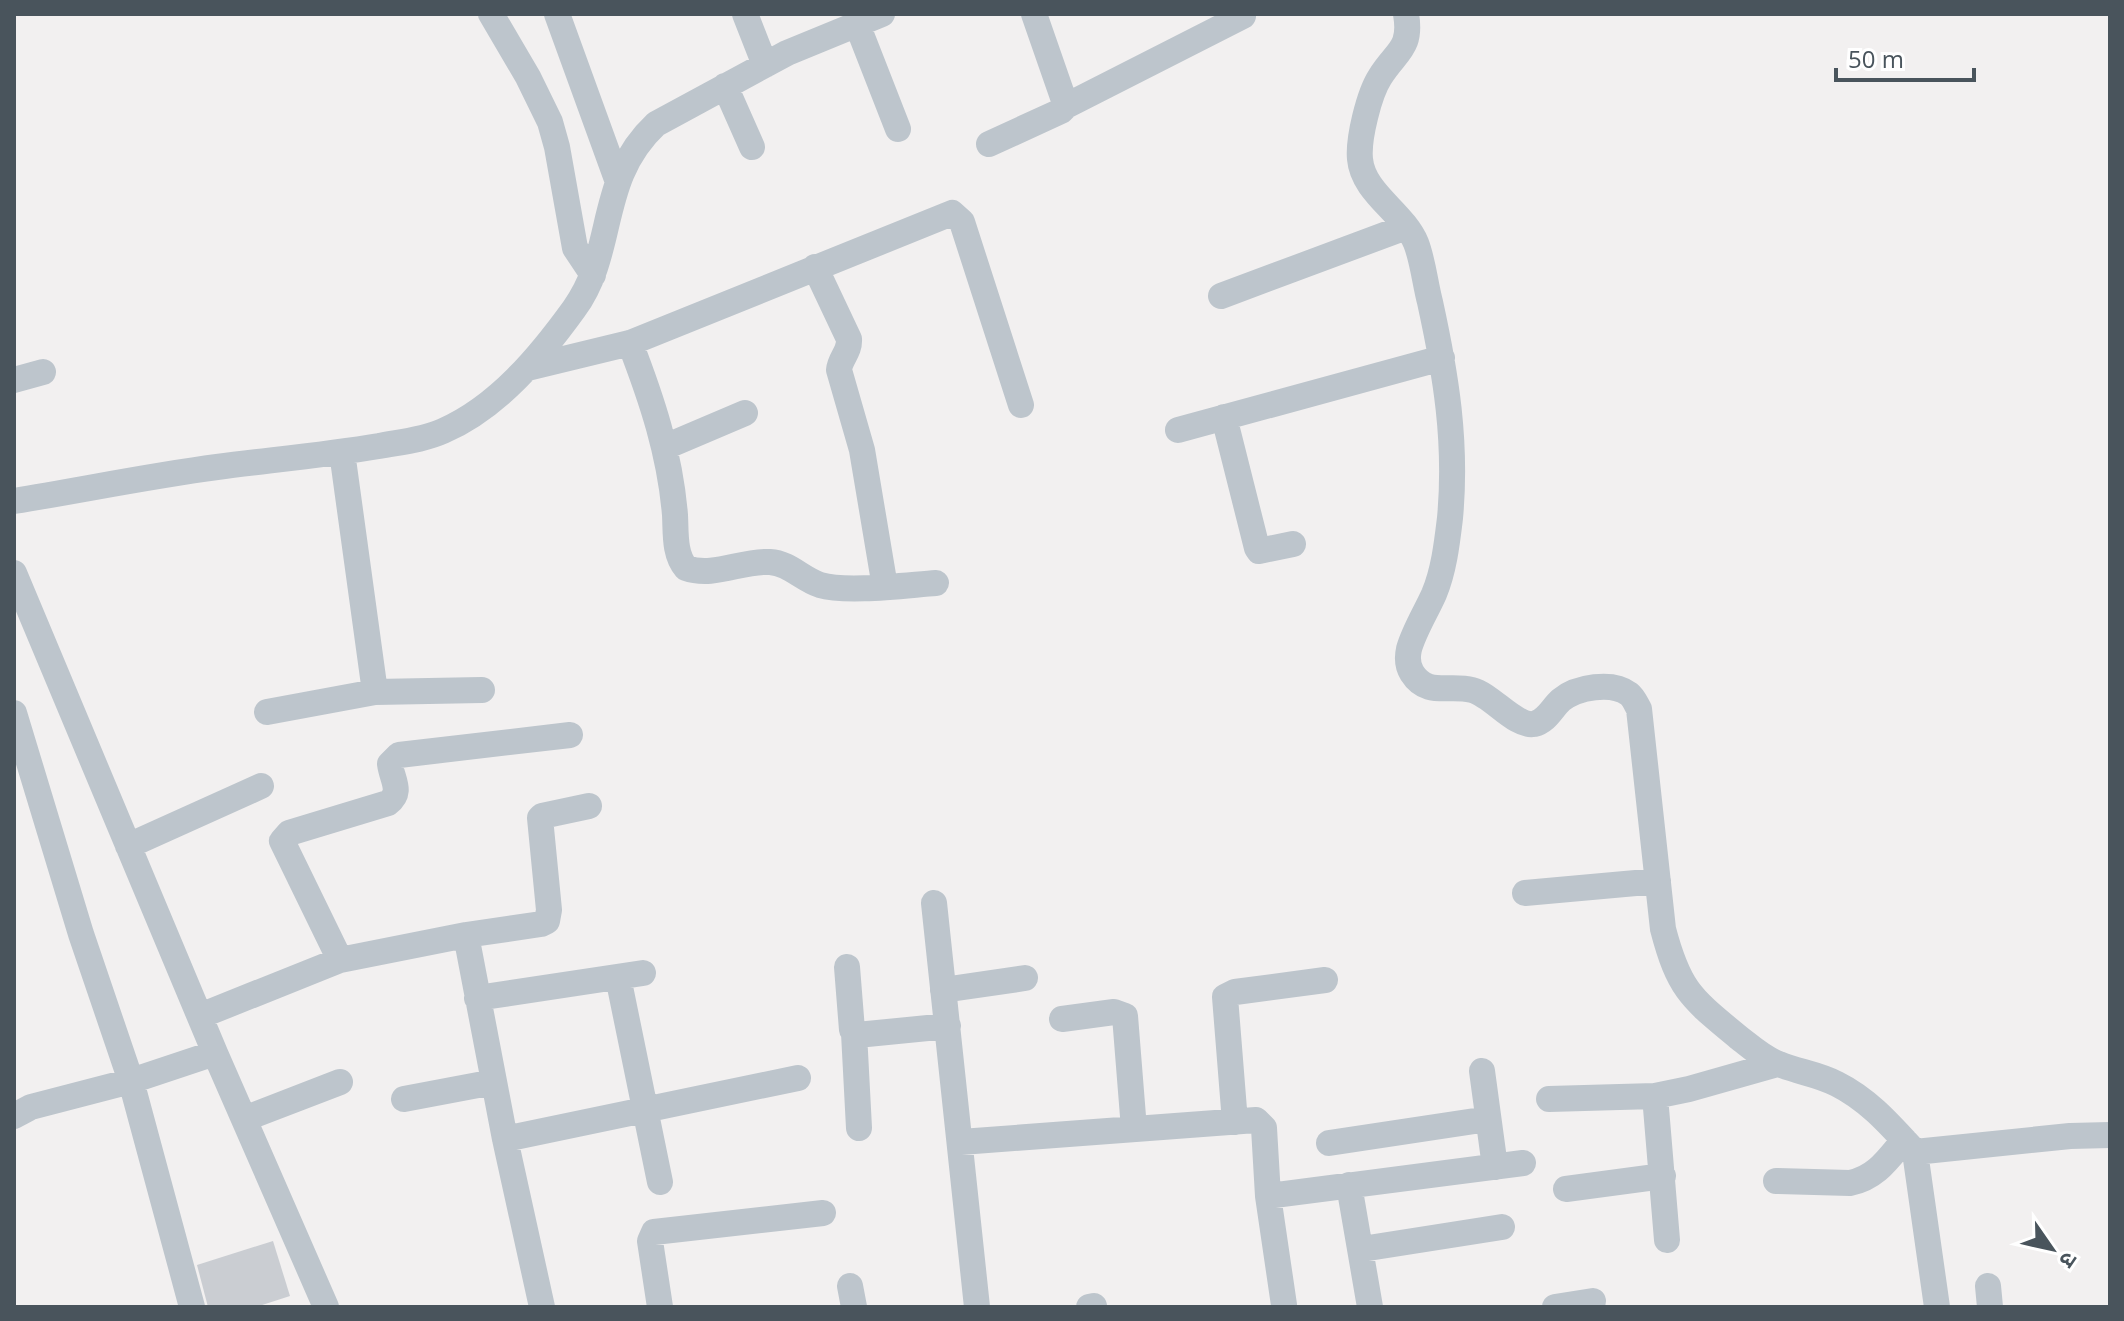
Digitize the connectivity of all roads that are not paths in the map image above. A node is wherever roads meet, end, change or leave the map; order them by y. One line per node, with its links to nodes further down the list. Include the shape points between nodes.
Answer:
1 (491, 14): 18 (street, via 550,122 575,248)
2 (557, 14): 15 (street)
3 (745, 14): 9 (street)
4 (882, 14): 8 (street)
5 (1034, 14): 11 (street)
6 (1406, 14): 16 (street, via 1406,40 1373,93 1359,156 1371,186)
7 (1243, 16): 11 (street)
8 (848, 22): 9 (street); 12 (street)
9 (765, 65): 10 (street)
10 (725, 86): 14 (street); 15 (street, via 656,124 639,141)
11 (1066, 106): 13 (street)
12 (898, 129)
13 (989, 144)
14 (752, 147)
15 (618, 182): 18 (street)
16 (1406, 227): 19 (street); 21 (street, via 1417,246)
17 (815, 267): 20 (street); 25 (street, via 947,213 958,216); 35 (street, via 849,339 839,370 862,450)
18 (593, 275): 22 (street, via 584,295)
19 (1221, 296)
20 (630, 343): 22 (street); 29 (street)
21 (1442, 358): 27 (street); 45 (street, via 1453,430 1447,548 1407,662 1426,687 1472,690 1522,723 1544,719 1562,698 1581,691 1603,686 1632,696 1639,709)
22 (527, 368): 30 (street, via 491,401 442,432)
23 (43, 372): 24 (street)
24 (14, 380)
25 (1021, 405)
26 (745, 413): 29 (street)
27 (1224, 417): 28 (street); 32 (street, via 1257,548 1267,551)
28 (1178, 430)
29 (665, 447): 35 (street, via 678,551 686,568 705,572 776,562 823,586)
30 (342, 452): 31 (street, via 213,467); 37 (street)
31 (14, 501)
32 (1293, 544)
33 (14, 573): 44 (street)
34 (936, 583): 35 (street)
35 (885, 587)
36 (482, 690): 37 (street)
37 (375, 692): 38 (street)
38 (267, 712)
39 (14, 713): 41 (street)
40 (570, 735): 49 (street, via 399,755 390,764 396,794 388,803 284,836 284,847)
41 (21, 763): 63 (street)
42 (261, 786): 44 (street)
43 (589, 806): 48 (street, via 540,818 547,921)
44 (128, 846): 55 (street)
45 (1658, 881): 46 (street); 60 (street, via 1663,929 1682,983 1704,1009)
46 (1525, 893)
47 (934, 903): 53 (street)
48 (466, 935): 49 (street); 54 (street)
49 (340, 960): 55 (street)
50 (847, 967): 58 (street)
51 (1025, 978): 53 (street)
52 (1325, 980): 73 (street, via 1225,997)
53 (943, 990): 57 (street)
54 (477, 998): 65 (street); 69 (street, via 630,975)
55 (200, 1016): 59 (street)
56 (1062, 1019): 75 (street, via 1114,1012 1125,1016)
57 (948, 1026): 58 (street); 78 (street)
58 (854, 1033): 74 (street)
59 (215, 1053): 63 (street); 71 (street)
60 (1777, 1064): 66 (street); 80 (street, via 1808,1071 1869,1103)
61 (1482, 1071): 72 (street)
62 (798, 1078): 69 (street)
63 (131, 1081): 70 (street); 95 (street)
64 (340, 1082): 71 (street)
65 (494, 1082): 67 (street); 77 (street)
66 (1655, 1096): 68 (street); 83 (street)
67 (404, 1099)
68 (1549, 1099)
69 (646, 1110): 77 (street); 85 (street)
70 (14, 1116)
71 (244, 1119): 96 (street)
72 (1488, 1119): 79 (street); 82 (street)
73 (1235, 1122): 75 (street); 88 (street, via 1256,1120 1264,1128)
74 (859, 1128)
75 (1134, 1129): 78 (street)
76 (2110, 1135): 80 (street)
77 (505, 1139): 97 (street)
78 (961, 1142): 99 (street)
79 (1329, 1143)
80 (1909, 1146): 84 (street, via 1862,1180); 102 (street)
81 (1523, 1163): 82 (street)
82 (1495, 1167): 86 (street)
83 (1663, 1176): 87 (street); 91 (street)
84 (1776, 1181)
85 (660, 1182)
86 (1349, 1185): 88 (street); 92 (street)
87 (1566, 1189)
88 (1268, 1196): 94 (street)
89 (823, 1213): 98 (street, via 654,1232 650,1241)
90 (1502, 1227): 92 (street)
91 (1667, 1240)
92 (1362, 1249): 100 (street)
93 (1593, 1301): 101 (street)
94 (1284, 1305)
95 (192, 1307)
96 (326, 1307)
97 (542, 1307)
98 (660, 1307)
99 (977, 1307)
100 (1370, 1307)
101 (1555, 1307)
102 (1937, 1307)

